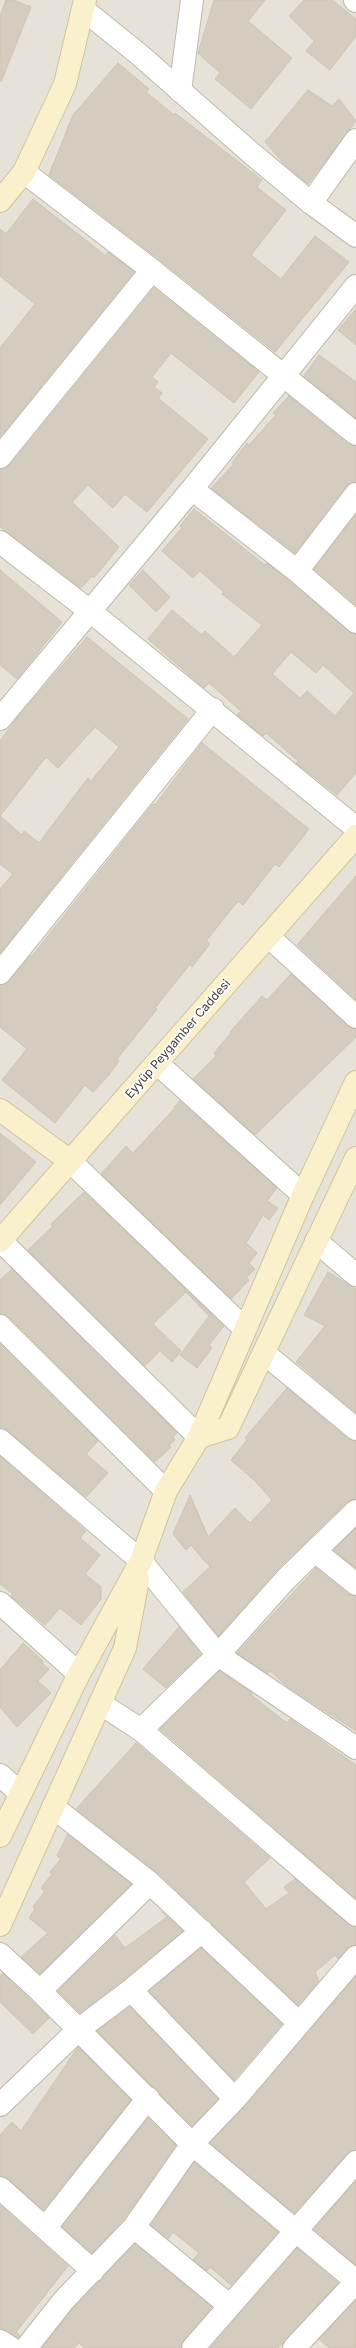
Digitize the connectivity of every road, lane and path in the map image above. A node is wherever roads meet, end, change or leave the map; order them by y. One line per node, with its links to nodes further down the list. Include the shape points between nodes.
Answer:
1 (192, 0): 3 (street)
2 (85, 5): 3 (street); 5 (street, via 65,84)
3 (180, 91): 7 (street)
4 (356, 140): 7 (street)
5 (24, 172): 6 (street); 9 (street)
6 (0, 201)
7 (311, 203): 8 (street)
8 (356, 236)
9 (152, 270): 11 (street); 13 (street)
10 (356, 286): 11 (street)
11 (283, 376): 12 (street); 14 (street)
12 (356, 434)
13 (0, 457)
14 (192, 489): 17 (street); 18 (street)
15 (356, 494): 17 (street)
16 (0, 542): 18 (street)
17 (297, 571): 19 (street)
18 (90, 611): 20 (street); 21 (street)
19 (356, 622)
20 (213, 709): 22 (street); 25 (street)
21 (0, 719)
22 (356, 828)
23 (356, 836): 24 (street, Eyyüp Peygamber Caddesi)
24 (268, 936): 26 (street); 27 (street, Eyyüp Peygamber Caddesi)
25 (0, 973)
26 (356, 1017)
27 (158, 1064): 31 (street, Eyyüp Peygamber Caddesi); 32 (street)
28 (356, 1082): 32 (street)
29 (0, 1110): 31 (street)
30 (356, 1158): 34 (street)
31 (70, 1161): 33 (street, Eyyüp Peygamber Caddesi); 37 (street)
32 (303, 1195): 37 (street)
33 (0, 1241): 40 (street)
34 (316, 1241): 35 (street); 38 (street)
35 (356, 1275)
36 (0, 1326): 42 (street)
37 (245, 1329): 40 (street)
38 (264, 1353): 39 (street); 40 (street, via 228,1428)
39 (356, 1429)
40 (200, 1437): 42 (street)
41 (0, 1440): 45 (street)
42 (166, 1491): 45 (street)
43 (356, 1511): 44 (street)
44 (315, 1551): 46 (street); 48 (street, via 286,1579)
45 (141, 1561): 48 (street); 49 (street); 50 (street, via 125,1648)
46 (356, 1584)
47 (0, 1603): 49 (street)
48 (218, 1655): 51 (street); 52 (street)
49 (79, 1674): 54 (street)
50 (101, 1704): 51 (street); 55 (street)
51 (141, 1730): 58 (street)
52 (356, 1748)
53 (0, 1775): 54 (street)
54 (20, 1793): 56 (street)
55 (53, 1807): 57 (street); 59 (street)
56 (0, 1836)
57 (150, 1883): 60 (street); 64 (street)
58 (356, 1915)
59 (0, 1925)
60 (202, 1931): 63 (street); 65 (street)
61 (0, 1954): 64 (street)
62 (354, 1962): 65 (street)
63 (131, 1990): 66 (street); 68 (street)
64 (40, 1991): 66 (street)
65 (299, 2024): 68 (street)
66 (78, 2030): 67 (street); 69 (street)
67 (148, 2098): 70 (street); 73 (street)
68 (235, 2099): 70 (street)
69 (0, 2105)
70 (192, 2144): 74 (street); 75 (street)
71 (356, 2162): 75 (street)
72 (0, 2188): 73 (street)
73 (46, 2227): 76 (street)
74 (134, 2227): 76 (street); 78 (street)
75 (296, 2231): 77 (street); 78 (street)
76 (93, 2271): 81 (street, via 64,2300)
77 (356, 2281): 83 (street)
78 (230, 2306): 82 (street)
79 (0, 2341): 80 (street)
80 (11, 2348)
81 (26, 2348)
82 (194, 2348)
83 (294, 2348)

